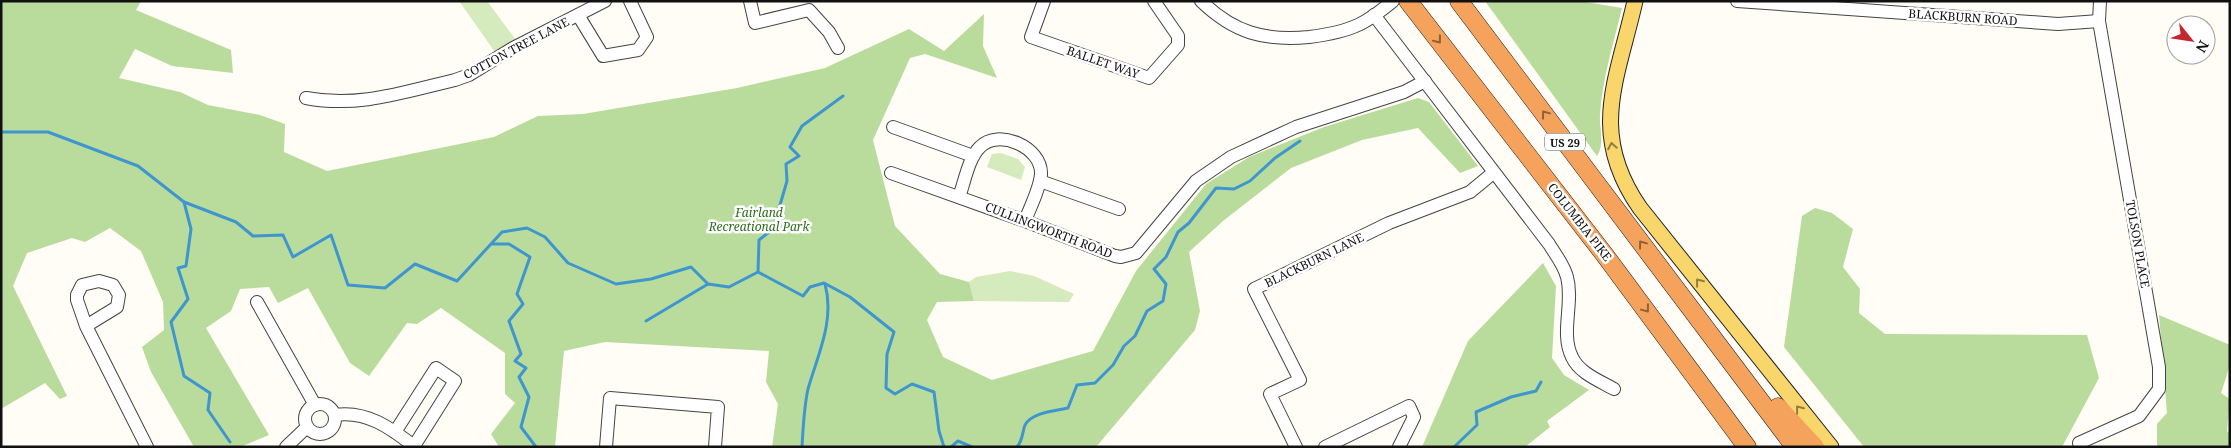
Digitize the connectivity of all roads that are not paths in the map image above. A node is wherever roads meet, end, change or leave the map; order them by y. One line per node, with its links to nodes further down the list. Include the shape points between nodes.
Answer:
1 (605, 1): 13 (street, COTTON TREE LANE)
2 (630, 1): 13 (street, via 647,37 638,50 603,56)
3 (750, 1): 16 (street, via 755,24 809,10 829,32)
4 (1044, 1): 5 (street, BALLET WAY, via 1031,36 1149,78 1179,40)
5 (1154, 1)
6 (1201, 1): 14 (street, via 1226,22 1259,36 1276,38 1343,31)
7 (1393, 1): 14 (street)
8 (1408, 1): 44 (highway, COLUMBIA PIKE / US 29, one-way to 44, via 1604,254)
9 (1459, 1): 27 (highway, US 29, one-way to 9)
10 (1635, 1): 47 (main road, one-way to 10, via 1640,208 1619,171 1612,146 1610,112)
11 (1737, 1): 15 (street, BLACKBURN ROAD, via 2058,24)
12 (2100, 1): 15 (street, TOLSON PLACE)
13 (578, 15): 18 (street, COTTON TREE LANE, via 513,48 469,76 359,102)
14 (1374, 16): 17 (street)
15 (2099, 21): 35 (street, TOLSON PLACE, via 2159,366 2159,389 2139,416)
16 (838, 48)
17 (1425, 82): 22 (street); 26 (street, CULLINGWORTH ROAD, via 1404,92 1296,127 1231,157 1196,180 1142,247 1129,256 1115,256)
18 (306, 98)
19 (893, 127): 20 (street)
20 (973, 156): 23 (street, via 985,143 1006,140 1035,156 1040,168); 24 (street)
21 (891, 173): 24 (street, CULLINGWORTH ROAD)
22 (1494, 173): 30 (street, via 1549,244 1567,276 1570,298 1567,334 1572,357 1584,372); 41 (street, BLACKBURN LANE, via 1470,192 1389,223 1254,289 1300,380 1270,394)
23 (1040, 181): 25 (street); 26 (street)
24 (959, 197): 26 (street, CULLINGWORTH ROAD)
25 (1119, 209)
26 (1025, 221)
27 (1672, 283): 45 (highway, US 29); 46 (highway)
28 (257, 302): 31 (street)
29 (86, 326): 37 (street)
30 (1614, 389)
31 (315, 405): 32 (street, via 326,406); 33 (street, via 306,414)
32 (334, 416): 33 (street, via 328,432 318,434); 34 (street, via 368,418)
33 (307, 427): 38 (street)
34 (395, 432): 36 (street); 36 (street, via 436,368 456,381)
35 (2079, 443)
36 (414, 446)
37 (147, 447)
38 (286, 447)
39 (606, 447): 40 (street, via 610,398 718,407)
40 (715, 447)
41 (1296, 447)
42 (1326, 447): 43 (street, via 1409,406 1414,417)
43 (1399, 447)
44 (1747, 447)
45 (1795, 447)
46 (1815, 447)
47 (1831, 447)

